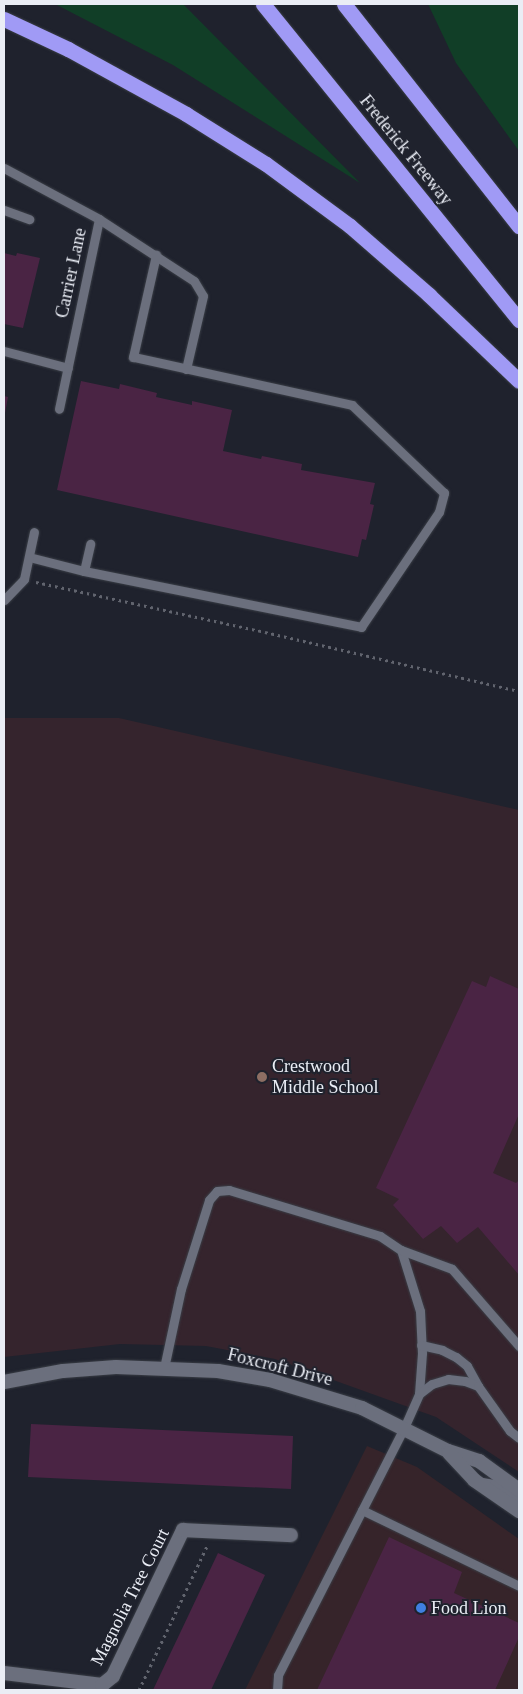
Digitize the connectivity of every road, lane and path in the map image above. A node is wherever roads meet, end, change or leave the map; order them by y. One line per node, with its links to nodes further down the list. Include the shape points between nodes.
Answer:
1 (263, 4): 10 (highway, Frederick Freeway)
2 (344, 4): 8 (highway)
3 (4, 19): 14 (highway, via 68,49 186,114 266,164 350,226 429,294)
4 (4, 168): 7 (lane, Carrier Lane)
5 (4, 210): 6 (lane)
6 (29, 219)
7 (99, 219): 9 (lane); 12 (lane, Carrier Lane)
8 (519, 226)
9 (156, 255): 13 (lane, via 194,281 203,296); 13 (lane, via 133,357)
10 (519, 320)
11 (4, 351): 12 (lane)
12 (68, 368): 15 (lane, Carrier Lane)
13 (186, 369): 19 (lane, via 352,405 444,492 439,512 361,628)
14 (519, 381)
15 (59, 409)
16 (34, 532): 18 (lane)
17 (90, 544): 19 (lane)
18 (29, 557): 19 (lane); 20 (lane)
19 (84, 571)
20 (24, 579): 21 (lane); 22 (path)
21 (4, 600)
22 (519, 691)
23 (401, 1250): 24 (lane, via 420,1311); 25 (lane, via 452,1269); 26 (lane, via 380,1236 229,1190 217,1191 209,1200 181,1289)
24 (421, 1345): 28 (lane, via 456,1357 467,1366); 29 (lane)
25 (519, 1346)
26 (164, 1368): 27 (street, Foxcroft Drive, via 116,1367); 30 (street, Foxcroft Drive, via 218,1370 270,1380 362,1408)
27 (4, 1382)
28 (478, 1386): 29 (lane, via 448,1379 432,1384); 31 (lane, via 510,1431)
29 (419, 1394): 30 (lane)
30 (404, 1428): 32 (street, Foxcroft Drive); 36 (lane)
31 (519, 1438)
32 (448, 1450): 33 (street, Foxcroft Drive); 34 (street, Foxcroft Drive, via 480,1461)
33 (474, 1480): 35 (lane, via 494,1484); 37 (street, Foxcroft Drive)
34 (519, 1490)
35 (519, 1502)
36 (362, 1510): 40 (lane); 43 (lane, via 278,1675)
37 (519, 1511)
38 (291, 1535): 41 (street, Magnolia Tree Court, via 183,1530 113,1676 102,1685)
39 (209, 1543): 42 (path)
40 (519, 1586)
41 (4, 1673)
42 (139, 1690)
43 (277, 1690)

